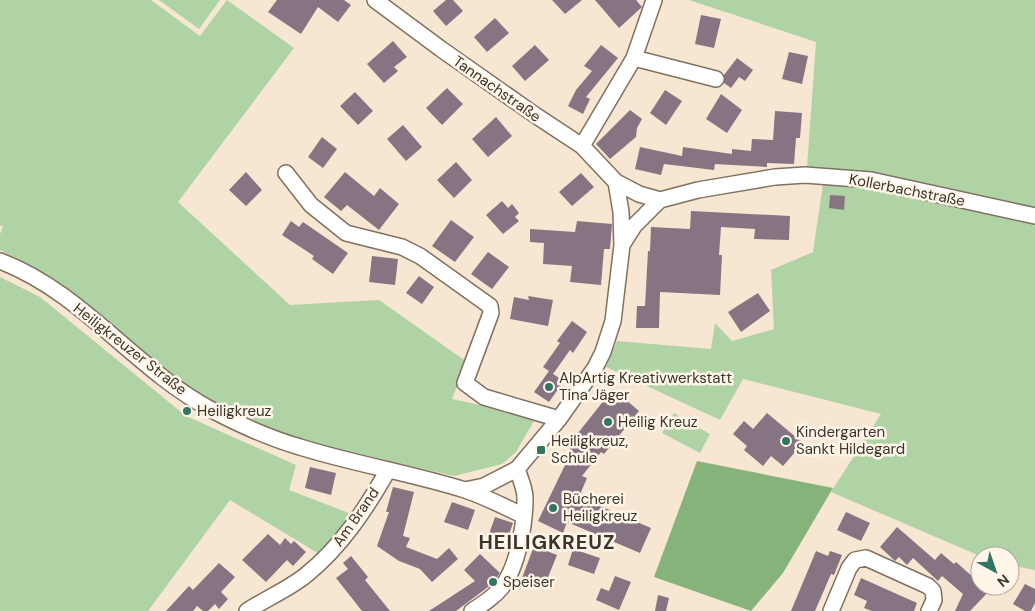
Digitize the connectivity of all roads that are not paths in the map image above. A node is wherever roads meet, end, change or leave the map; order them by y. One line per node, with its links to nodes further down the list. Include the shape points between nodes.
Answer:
1 (375, 0): 5 (street, Tannachstraße)
2 (654, 0): 3 (street)
3 (634, 58): 4 (street); 5 (street)
4 (716, 79)
5 (582, 146): 7 (street, Tannachstraße)
6 (286, 173): 12 (street, via 311,205 346,233 402,247 420,256 490,306 491,313 465,384 484,397)
7 (616, 182): 8 (street, Tannachstraße); 10 (street)
8 (660, 200): 9 (street, Kollerbachstraße, via 698,190 805,175 871,180); 10 (street, via 634,226)
9 (1035, 216)
10 (622, 245): 12 (street, via 613,321 603,352)
11 (0, 261): 14 (street, Heiligkreuzer Straße, via 48,285 176,388 208,408 300,448)
12 (559, 419): 13 (street)
13 (516, 469): 15 (street, via 484,486); 16 (street, via 526,497)
14 (388, 470): 15 (street, Heiligkreuzer Straße); 17 (street, Am Brand, via 335,548 305,576)
15 (465, 490): 16 (street, Heiligkreuzer Straße)
16 (524, 516): 18 (street, via 520,545 504,585)
17 (247, 611)
18 (472, 611)
19 (831, 611): 20 (street, via 849,568 855,560 866,558 928,586 934,592)
20 (930, 611)

